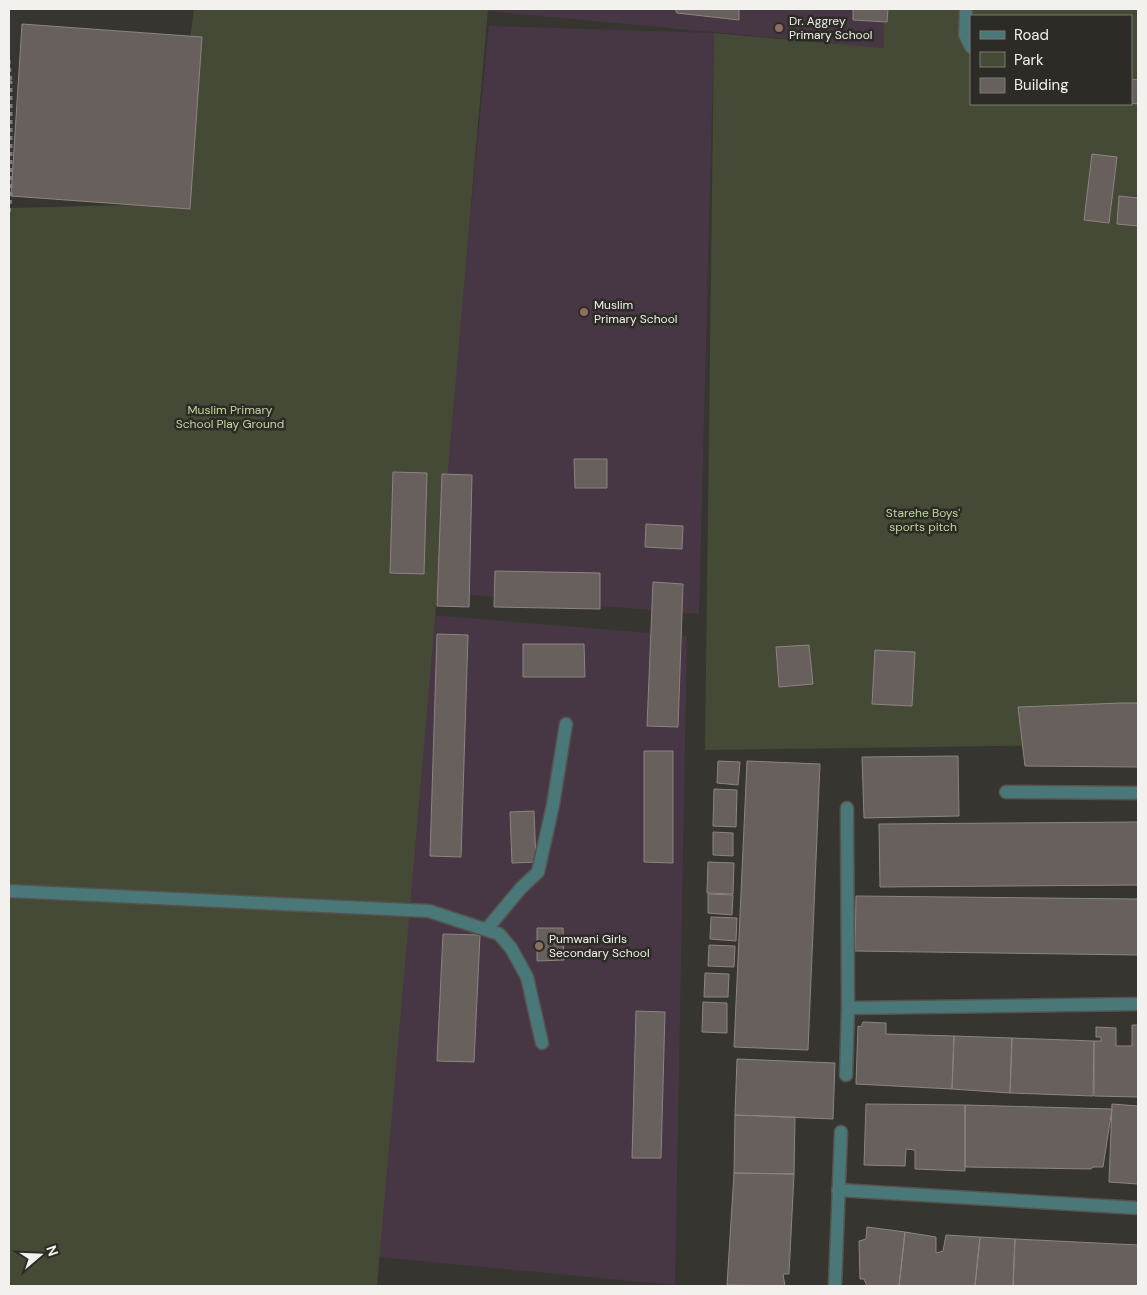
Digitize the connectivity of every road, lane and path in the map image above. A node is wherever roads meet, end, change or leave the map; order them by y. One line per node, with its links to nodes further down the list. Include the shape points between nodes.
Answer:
1 (966, 9): 2 (lane, via 965,35)
2 (970, 45)
3 (9, 60): 4 (path)
4 (10, 82): 5 (path)
5 (9, 215)
6 (566, 724): 11 (lane, via 538,872)
7 (1006, 792): 8 (lane)
8 (1138, 793)
9 (847, 808): 13 (lane)
10 (9, 892): 11 (lane, via 429,910)
11 (486, 930): 14 (lane, via 499,934 527,977)
12 (1138, 1004): 13 (lane)
13 (848, 1008): 15 (lane)
14 (542, 1043)
15 (846, 1075)
16 (840, 1132): 17 (lane)
17 (838, 1190): 18 (lane); 19 (lane)
18 (1138, 1208)
19 (835, 1286)

